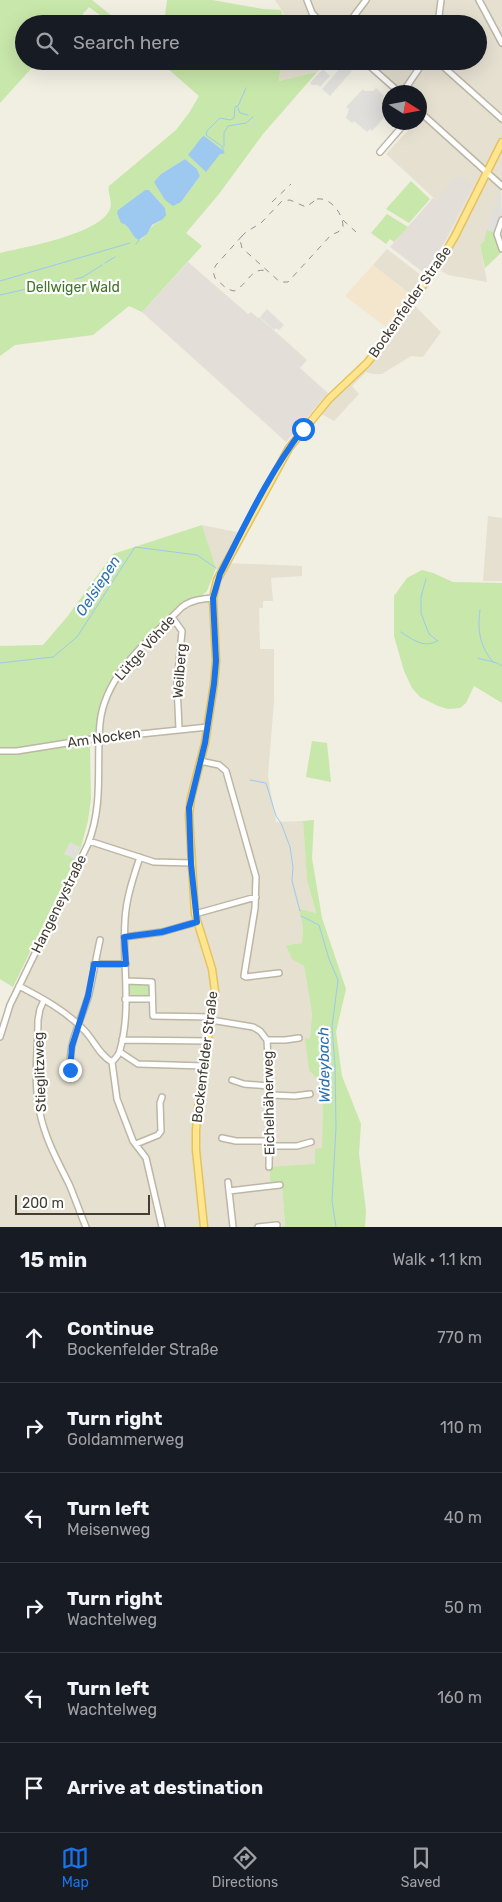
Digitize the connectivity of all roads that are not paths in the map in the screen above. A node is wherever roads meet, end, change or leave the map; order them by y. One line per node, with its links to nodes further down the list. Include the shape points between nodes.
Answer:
1 (307, 0): 5 (street)
2 (366, 0): 6 (street)
3 (441, 0): 7 (street)
4 (479, 0): 8 (street)
5 (314, 15)
6 (355, 15)
7 (439, 15)
8 (502, 43)
9 (374, 70): 12 (street)
10 (418, 70): 13 (street)
11 (447, 70): 15 (street)
12 (391, 85)
13 (408, 85)
14 (427, 118): 19 (street)
15 (502, 119)
16 (399, 130): 18 (street)
17 (502, 142): 19 (main road, Bockenfelder Straße)
18 (380, 152)
19 (487, 172): 20 (street); 23 (main road, Bockenfelder Straße, via 450,246 380,348 329,399 288,448 220,574)
20 (502, 186)
21 (502, 220): 22 (street, via 497,234)
22 (502, 249)
23 (213, 598): 24 (street, Lütge Vöhde, via 187,603); 25 (main road, Bockenfelder Straße, via 216,661)
24 (172, 617): 26 (street, Weilberg, via 182,631 177,684); 27 (street, Lütge Vöhde, via 124,667 114,682 103,709)
25 (208, 727): 26 (street, Am Nocken); 29 (main road, Bockenfelder Straße)
26 (179, 729): 27 (street, Am Nocken)
27 (100, 738): 28 (street, Am Nocken); 30 (street, Lütge Vöhde, via 99,799)
28 (0, 751)
29 (200, 762): 32 (main road, Bockenfelder Straße, via 189,808); 33 (street, via 219,765 226,771 253,865)
30 (89, 841): 31 (street, Hangeneystraße); 42 (street, Hangeneystraße)
31 (140, 857): 32 (street, Hangeneystraße, via 154,862); 36 (street, via 129,894)
32 (191, 864): 34 (main road, Bockenfelder Straße)
33 (256, 897): 34 (street); 40 (street, via 244,976)
34 (195, 914): 35 (main road, Bockenfelder Straße)
35 (197, 922): 36 (street, via 162,932); 46 (main road, Bockenfelder Straße, via 214,977)
36 (124, 937): 39 (street)
37 (100, 940): 38 (street)
38 (94, 964): 39 (street); 47 (street)
39 (126, 964): 41 (street)
40 (279, 973)
41 (126, 981): 43 (street); 44 (street, via 152,982)
42 (19, 986): 45 (street); 48 (street, Hangeneystraße)
43 (125, 999): 44 (street); 50 (street)
44 (152, 999): 46 (street, Eichelhäherweg, via 153,1016)
45 (44, 1000): 47 (street); 73 (street, Stieglitzweg, via 38,1015 38,1106 53,1155)
46 (212, 1019): 51 (street, Eichelhäherweg, via 253,1027); 52 (main road, Bockenfelder Straße)
47 (79, 1026): 54 (street); 56 (street, via 71,1052)
48 (0, 1037)
49 (299, 1038): 51 (street, Eichelhäherweg)
50 (122, 1040): 52 (street); 53 (street)
51 (267, 1040): 58 (street, Eichelhäherweg)
52 (208, 1041): 55 (main road, Bockenfelder Straße)
53 (120, 1052): 54 (street); 55 (street, via 138,1064)
54 (112, 1062): 64 (street, via 117,1099)
55 (204, 1066): 75 (main road, Bockenfelder Straße, via 196,1130)
56 (73, 1078)
57 (232, 1080): 58 (street)
58 (270, 1086): 60 (street, Eichelhäherweg)
59 (310, 1094): 60 (street)
60 (270, 1095): 65 (street, Eichelhäherweg)
61 (162, 1097): 64 (street, via 161,1131)
62 (222, 1138): 65 (street)
63 (310, 1142): 65 (street, via 297,1146)
64 (136, 1144): 74 (street, via 146,1158)
65 (270, 1144): 66 (street, Eichelhäherweg)
66 (269, 1167)
67 (268, 1180): 70 (street)
68 (228, 1182): 71 (street)
69 (280, 1185): 70 (street)
70 (268, 1187): 71 (street)
71 (229, 1191): 76 (street)
72 (277, 1225): 77 (street)
73 (86, 1227)
74 (162, 1227)
75 (204, 1227)
76 (233, 1227)
77 (258, 1227)

